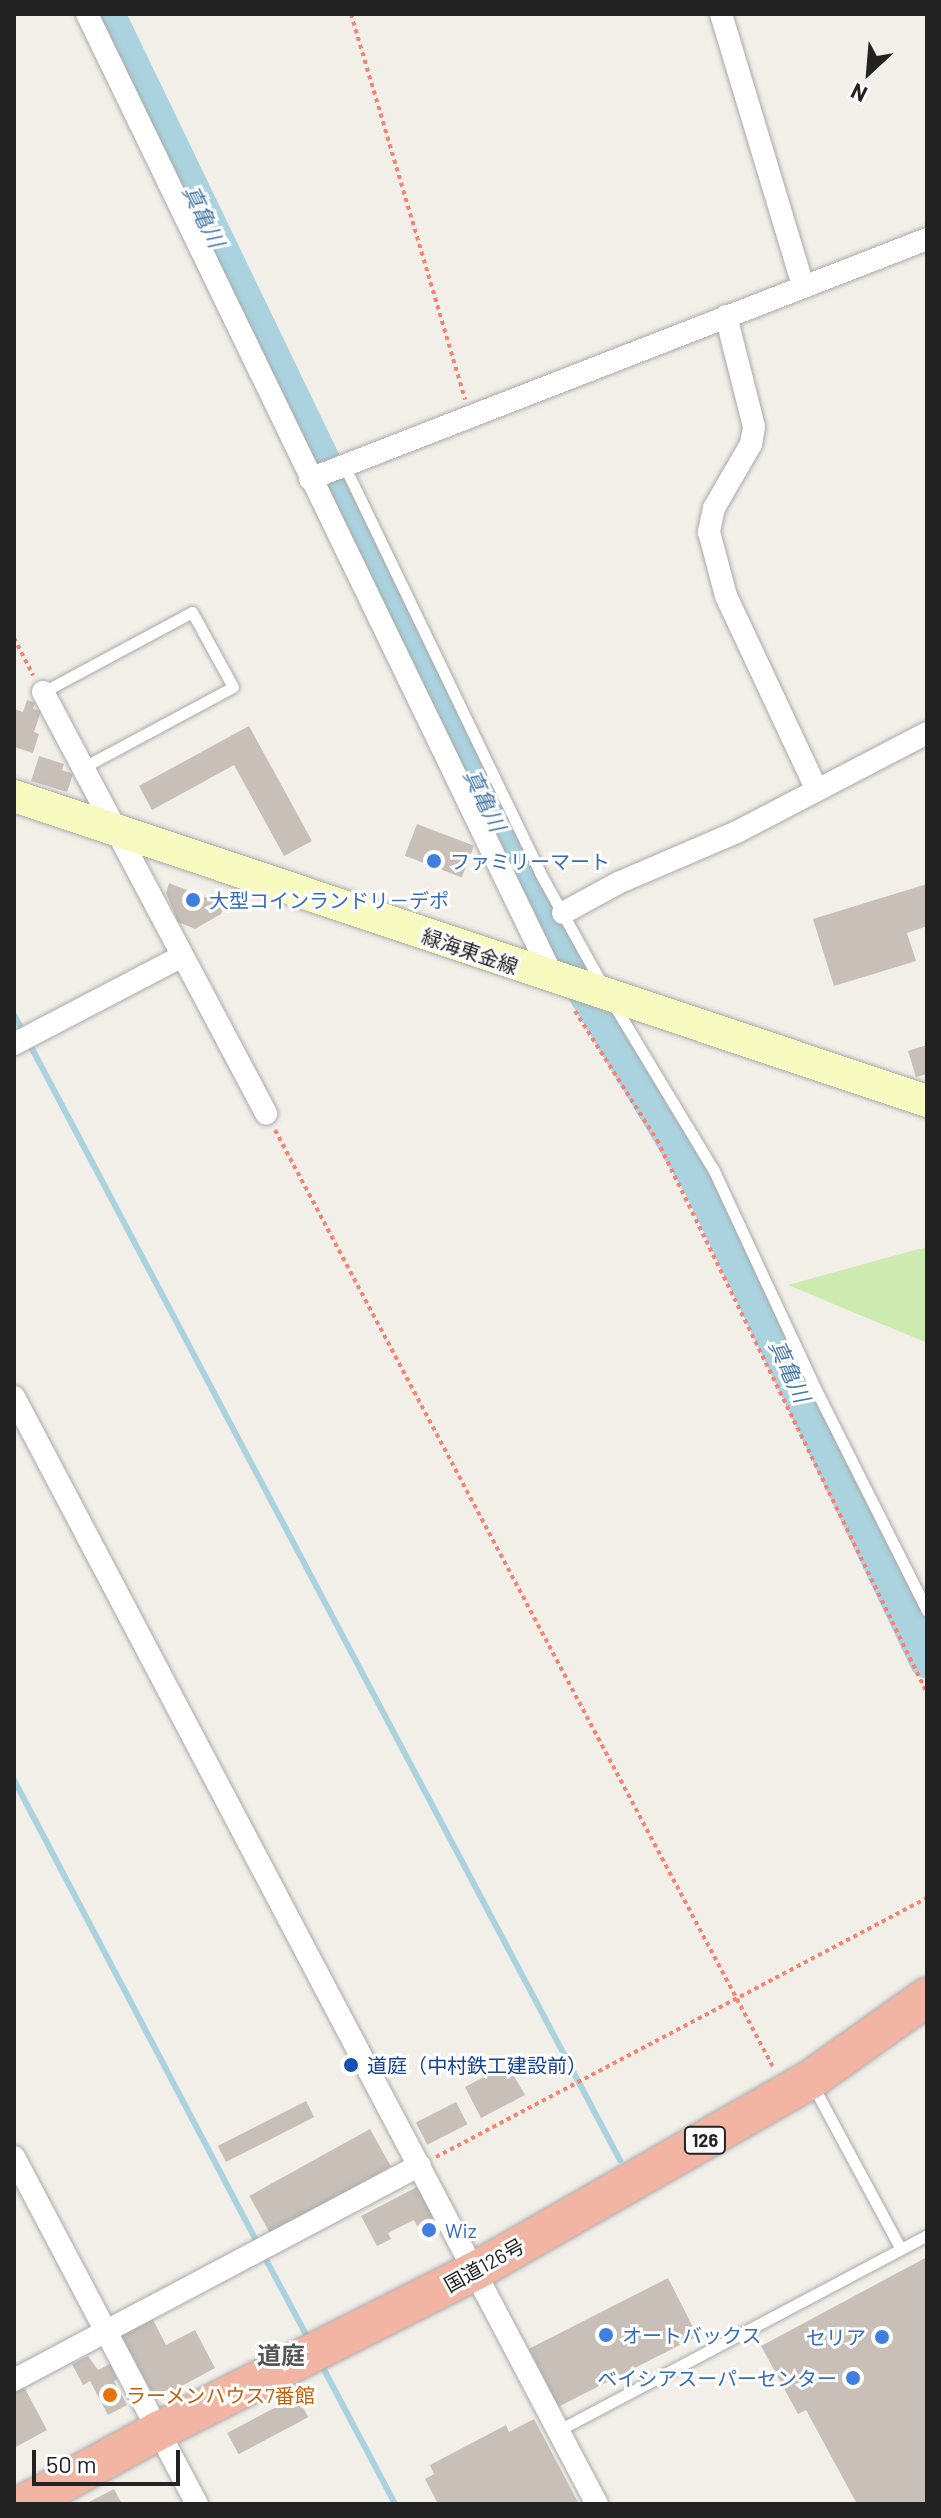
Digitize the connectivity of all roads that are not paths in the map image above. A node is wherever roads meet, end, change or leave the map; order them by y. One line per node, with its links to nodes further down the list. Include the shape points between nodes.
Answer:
1 (87, 14): 7 (street)
2 (721, 14): 4 (street)
3 (927, 239): 4 (street)
4 (803, 286): 5 (street)
5 (726, 316): 6 (street); 11 (street, via 754,427 751,444 714,508 709,532 726,596)
6 (343, 464): 7 (street); 14 (lane)
7 (310, 479): 16 (street)
8 (43, 692): 10 (street); 10 (lane, via 192,612 233,687)
9 (927, 733): 11 (street)
10 (82, 768): 13 (street)
11 (816, 788): 14 (street, via 737,832)
12 (14, 796): 13 (main road, 緑海東金線)
13 (116, 831): 15 (street); 16 (main road, 緑海東金線)
14 (563, 913): 17 (lane)
15 (182, 956): 18 (street); 20 (street)
16 (554, 979): 17 (main road, 緑海東金線)
17 (609, 997): 19 (main road, 緑海東金線); 22 (lane, via 714,1171)
18 (14, 1044)
19 (927, 1101)
20 (266, 1114)
21 (14, 1397): 26 (street)
22 (927, 1611)
23 (927, 1997): 24 (highway, 国道126号 / 126)
24 (798, 2086): 28 (lane); 29 (highway, 国道126号 / 126)
25 (14, 2157): 30 (street)
26 (420, 2165): 29 (street); 30 (street)
27 (927, 2235): 28 (lane)
28 (901, 2249): 32 (lane)
29 (475, 2271): 32 (street); 33 (highway, 国道126号 / 126)
30 (106, 2332): 31 (street); 33 (street)
31 (14, 2380)
32 (559, 2430): 36 (street)
33 (158, 2431): 34 (highway, 国道126号 / 126); 35 (street)
34 (24, 2504)
35 (197, 2504)
36 (597, 2504)

